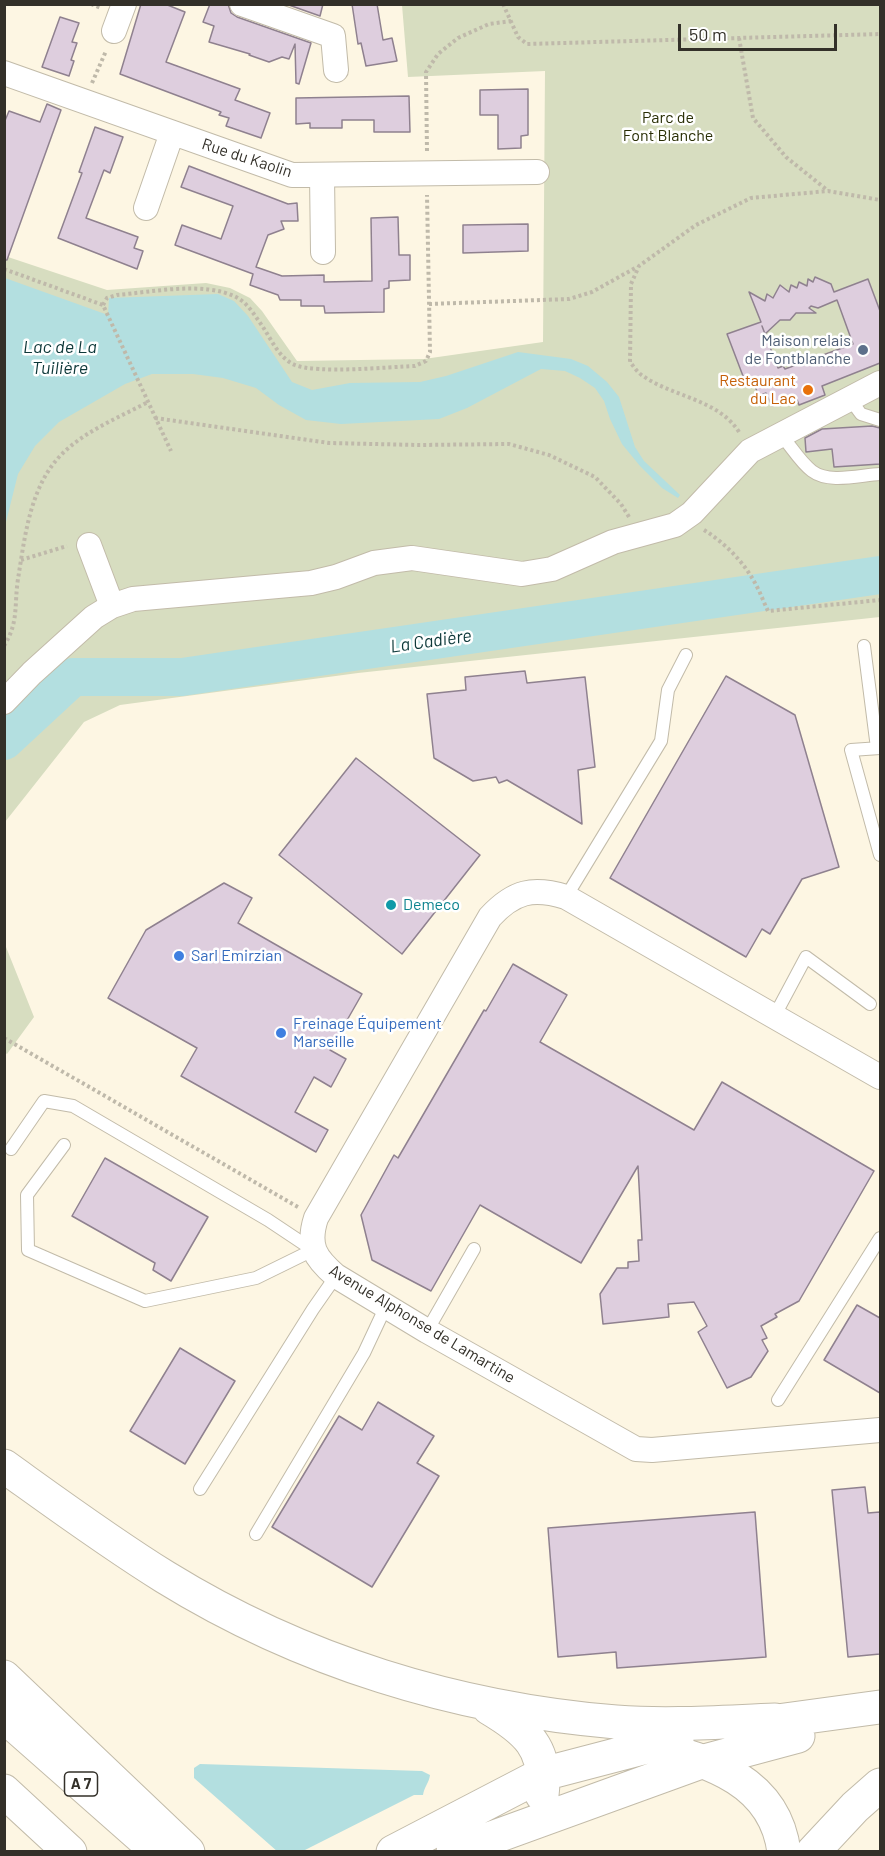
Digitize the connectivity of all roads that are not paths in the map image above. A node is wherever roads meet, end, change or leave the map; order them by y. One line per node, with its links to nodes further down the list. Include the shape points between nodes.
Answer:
1 (124, 4): 3 (street)
2 (242, 4): 4 (street, via 333,36)
3 (114, 31)
4 (336, 70)
5 (4, 73): 6 (street, Rue du Kaolin)
6 (172, 133): 8 (street, Rue du Kaolin, via 292,176); 9 (street)
7 (537, 172): 8 (street, Rue du Kaolin)
8 (322, 175): 10 (street)
9 (146, 208)
10 (323, 252)
11 (880, 383): 12 (street)
12 (850, 399): 13 (lane, via 861,414); 14 (street)
13 (880, 420)
14 (782, 435): 15 (lane, via 810,470 819,475 829,478); 17 (street, via 750,451 692,513 675,525 613,542 552,569 522,574 412,558 374,563 311,583 133,599)
15 (880, 474)
16 (89, 545): 17 (street)
17 (112, 606): 20 (street, via 70,638)
18 (864, 646): 21 (lane)
19 (687, 655): 23 (lane, via 668,690 661,741)
20 (4, 702)
21 (879, 748): 22 (lane, via 851,750)
22 (880, 855)
23 (566, 897): 25 (street); 31 (street, via 533,891 502,904 490,917 316,1218)
24 (870, 1004): 25 (lane, via 806,957)
25 (774, 1017): 26 (street)
26 (880, 1077)
27 (63, 1145): 31 (lane, via 27,1195 28,1250 145,1301 256,1278)
28 (11, 1149): 31 (lane, via 44,1101 73,1106)
29 (880, 1238): 35 (lane)
30 (474, 1249): 34 (lane)
31 (313, 1250): 32 (street, Avenue Alphonse de Lamartine)
32 (336, 1276): 33 (street, Avenue Alphonse de Lamartine); 38 (lane)
33 (386, 1306): 34 (street, Avenue Alphonse de Lamartine); 39 (lane, via 364,1353)
34 (427, 1331): 36 (street, Avenue Alphonse de Lamartine, via 636,1449)
35 (778, 1400)
36 (880, 1430)
37 (4, 1466): 41 (main road, via 167,1578 251,1624 334,1660)
38 (200, 1489)
39 (256, 1534)
40 (4, 1677): 56 (main road)
41 (480, 1703): 45 (main road, via 617,1722); 48 (main road, via 526,1735 539,1755)
42 (880, 1707): 45 (main road)
43 (4, 1716): 55 (main road, A 7)
44 (880, 1718): 47 (main road)
45 (775, 1720): 46 (main road)
46 (650, 1745): 47 (main road); 48 (main road)
47 (701, 1761): 52 (main road); 59 (main road, via 751,1786 776,1821)
48 (543, 1774): 52 (main road, via 542,1798); 57 (main road)
49 (880, 1785): 60 (main road)
50 (4, 1791): 54 (main road)
51 (4, 1813): 53 (main road)
52 (526, 1825): 58 (main road)
53 (52, 1851)
54 (70, 1851)
55 (157, 1851)
56 (188, 1851)
57 (393, 1851)
58 (453, 1851)
59 (784, 1851)
60 (813, 1851)

